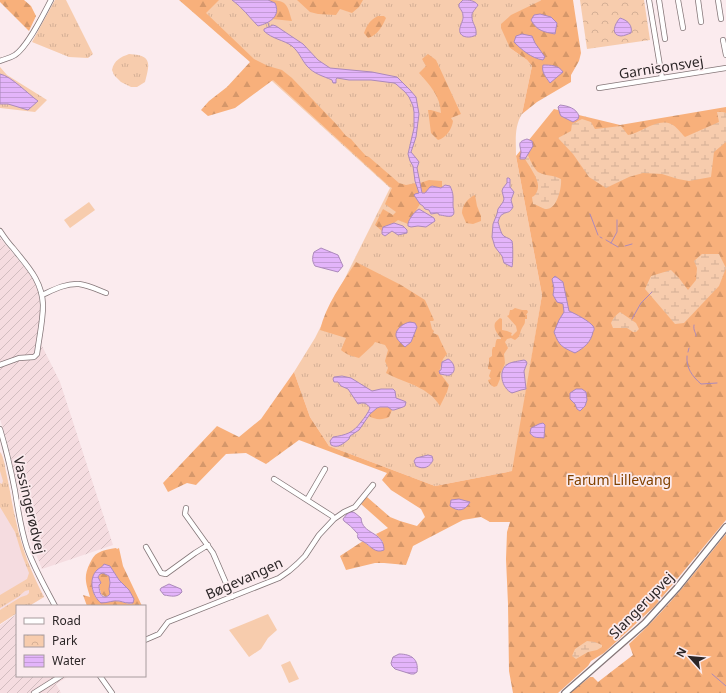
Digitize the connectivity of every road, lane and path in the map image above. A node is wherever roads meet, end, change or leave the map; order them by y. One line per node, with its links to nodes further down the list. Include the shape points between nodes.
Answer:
1 (51, 0): 13 (street, via 26,44 14,56)
2 (649, 0): 15 (street)
3 (659, 0): 10 (street)
4 (678, 0): 9 (street)
5 (698, 0): 8 (street)
6 (718, 0): 7 (street)
7 (721, 19)
8 (702, 22)
9 (683, 28)
10 (665, 39)
11 (723, 40): 12 (street)
12 (726, 55)
13 (0, 61)
14 (726, 68): 15 (street, Garnisonsvej)
15 (662, 78): 16 (street, Garnisonsvej)
16 (599, 88)
17 (0, 231): 19 (street, via 32,272)
18 (106, 293): 19 (street, via 74,284 59,287)
19 (42, 295): 20 (street, via 43,311 37,354 34,357 19,358)
20 (0, 365)
21 (0, 429): 22 (street, Vassingerødvej)
22 (2, 443): 33 (street, Vassingerødvej, via 27,548)
23 (325, 469): 26 (street)
24 (274, 479): 26 (street)
25 (372, 485): 28 (street, Bøgevangen, via 355,507)
26 (306, 500): 28 (street)
27 (186, 508): 30 (street, via 185,514)
28 (334, 519): 32 (street, Bøgevangen, via 315,539 305,556 289,571 279,578)
29 (726, 527): 39 (main road, Slangerupvej, via 677,588 645,622)
30 (208, 545): 31 (street, via 166,574 161,573); 32 (street)
31 (146, 547)
32 (232, 597): 34 (street, Bøgevangen, via 168,622 159,634)
33 (54, 605)
34 (146, 640)
35 (59, 677): 37 (street)
36 (101, 677): 38 (street)
37 (34, 693)
38 (112, 693)
39 (565, 693)

